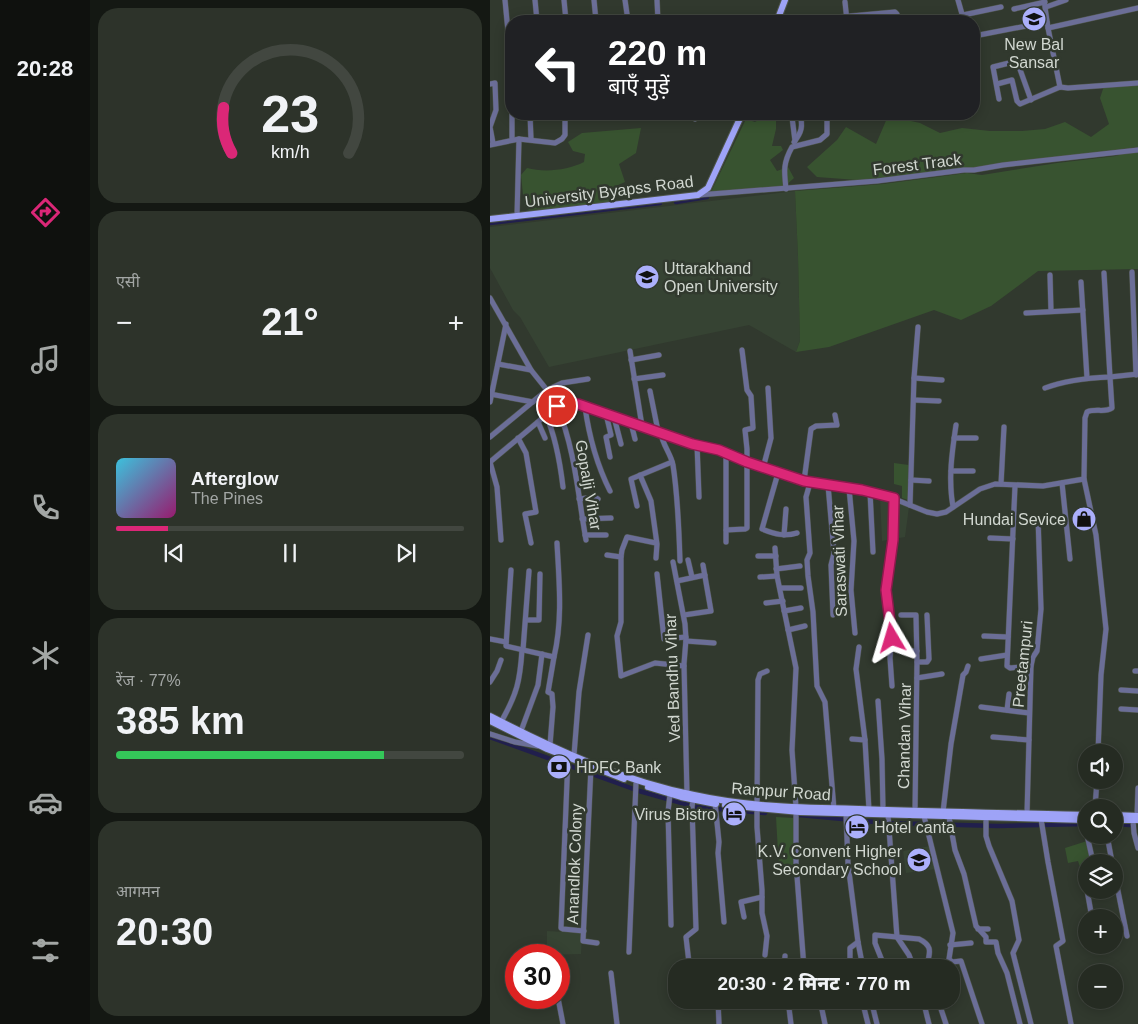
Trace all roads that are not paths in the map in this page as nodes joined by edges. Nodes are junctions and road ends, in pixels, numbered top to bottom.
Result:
1 (505, 0) edge
2 (536, 0) edge
3 (564, 0) edge
4 (594, 0) edge
5 (625, 0) edge
6 (657, 0) edge
7 (785, 0) edge
8 (958, 0) edge
9 (1066, 0) edge
10 (845, 2) dead end
11 (1045, 3) edge
12 (1001, 7) dead end
13 (1138, 8) edge
14 (1014, 9) dead end
15 (506, 15) edge
16 (537, 15) edge
17 (565, 15) edge
18 (595, 15) edge
19 (627, 15) edge
20 (658, 15) edge
21 (779, 15) edge
22 (847, 15) edge
23 (874, 15) edge
24 (898, 15) edge
25 (963, 15) joint
26 (1047, 25) junction
27 (980, 35) edge
28 (1138, 83) edge
29 (490, 84) edge
30 (997, 84) junction
31 (1060, 87) junction
32 (999, 99) dead end
33 (1031, 100) junction
34 (513, 120) edge
35 (530, 120) edge
36 (565, 120) edge
37 (739, 120) edge
38 (792, 120) edge
39 (801, 120) edge
40 (827, 120) edge
41 (515, 139) junction
42 (531, 139) junction
43 (795, 141) junction
44 (492, 144) edge
45 (792, 147) junction
46 (1138, 150) edge
47 (786, 189) junction
48 (698, 195) junction
49 (516, 216) junction
50 (490, 219) edge
51 (1132, 272) dead end
52 (1104, 274) dead end
53 (1050, 275) dead end
54 (1081, 282) dead end
55 (1135, 284) edge
56 (490, 298) edge
57 (1083, 310) junction
58 (1051, 312) junction
59 (1026, 313) dead end
60 (506, 324) junction
61 (918, 327) dead end
62 (742, 350) dead end
63 (630, 351) dead end
64 (659, 355) dead end
65 (631, 360) junction
66 (498, 364) junction
67 (531, 370) junction
68 (1137, 374) edge
69 (663, 375) dead end
70 (1110, 377) junction
71 (914, 378) junction
72 (1087, 378) junction
73 (588, 379) dead end
74 (634, 379) junction
75 (942, 380) dead end
76 (768, 388) dead end
77 (1045, 388) dead end
78 (547, 390) junction
79 (650, 391) dead end
80 (491, 394) edge
81 (914, 400) junction
82 (939, 401) dead end
83 (490, 402) edge
84 (533, 402) junction
85 (557, 406) junction
86 (585, 407) junction
87 (606, 414) junction
88 (546, 415) junction
89 (835, 415) dead end
90 (614, 417) junction
91 (538, 422) junction
92 (631, 422) junction
93 (956, 425) dead end
94 (642, 426) junction
95 (1004, 427) dead end
96 (660, 432) junction
97 (490, 438) edge
98 (518, 438) junction
99 (545, 438) dead end
100 (954, 438) junction
101 (976, 438) dead end
102 (635, 439) dead end
103 (621, 444) dead end
104 (696, 444) junction
105 (726, 452) junction
106 (610, 457) dead end
107 (490, 462) edge
108 (672, 462) junction
109 (747, 462) junction
110 (764, 468) junction
111 (951, 471) junction
112 (972, 471) dead end
113 (778, 473) junction
114 (640, 474) junction
115 (1084, 479) junction
116 (911, 480) junction
117 (804, 481) junction
118 (929, 482) dead end
119 (810, 483) junction
120 (1062, 483) junction
121 (1001, 484) junction
122 (828, 485) junction
123 (563, 486) dead end
124 (1015, 486) junction
125 (849, 488) junction
126 (610, 491) dead end
127 (870, 492) junction
128 (699, 497) dead end
129 (894, 498) junction
130 (579, 499) junction
131 (598, 499) dead end
132 (910, 504) junction
133 (637, 506) dead end
134 (953, 506) junction
135 (786, 509) dead end
136 (1038, 517) dead end
137 (611, 518) dead end
138 (582, 519) junction
139 (726, 530) junction
140 (797, 533) dead end
141 (606, 535) dead end
142 (784, 535) junction
143 (990, 538) dead end
144 (1013, 539) junction
145 (501, 540) dead end
146 (726, 542) dead end
147 (531, 543) dead end
148 (557, 543) dead end
149 (656, 543) junction
150 (775, 548) dead end
151 (873, 552) dead end
152 (607, 555) dead end
153 (758, 556) dead end
154 (776, 556) junction
155 (621, 557) junction
156 (656, 558) dead end
157 (1070, 559) dead end
158 (688, 560) dead end
159 (680, 561) dead end
160 (673, 562) dead end
161 (703, 565) dead end
162 (800, 566) dead end
163 (776, 568) junction
164 (511, 570) dead end
165 (529, 571) dead end
166 (540, 574) dead end
167 (658, 574) dead end
168 (705, 575) junction
169 (778, 576) junction
170 (760, 577) dead end
171 (692, 578) junction
172 (677, 581) junction
173 (780, 588) junction
174 (801, 588) dead end
175 (783, 602) junction
176 (766, 603) dead end
177 (801, 608) dead end
178 (784, 611) junction
179 (684, 614) junction
180 (927, 614) dead end
181 (833, 615) dead end
182 (901, 615) dead end
183 (526, 620) junction
184 (805, 626) dead end
185 (788, 630) junction
186 (855, 633) dead end
187 (588, 635) dead end
188 (984, 636) dead end
189 (1008, 637) junction
190 (490, 639) edge
191 (686, 639) junction
192 (506, 642) junction
193 (714, 644) dead end
194 (859, 647) dead end
195 (522, 650) junction
196 (903, 651) dead end
197 (917, 651) junction
198 (542, 654) junction
199 (1007, 655) junction
200 (554, 657) junction
201 (981, 658) dead end
202 (501, 660) dead end
203 (917, 662) junction
204 (684, 666) junction
205 (968, 666) dead end
206 (1031, 666) junction
207 (767, 671) dead end
208 (942, 674) dead end
209 (917, 678) junction
210 (490, 682) edge
211 (892, 686) dead end
212 (1122, 690) dead end
213 (1138, 691) edge
214 (1008, 694) dead end
215 (878, 701) dead end
216 (981, 707) dead end
217 (1121, 709) dead end
218 (1007, 710) junction
219 (1138, 710) edge
220 (1029, 713) junction
221 (490, 716) edge
222 (490, 721) edge
223 (501, 722) junction
224 (521, 731) junction
225 (490, 734) edge
226 (993, 737) dead end
227 (852, 739) dead end
228 (865, 740) junction
229 (1029, 740) junction
230 (1098, 744) edge
231 (550, 745) junction
232 (542, 746) junction
233 (569, 760) junction
234 (591, 771) junction
235 (636, 788) junction
236 (1138, 788) edge
237 (687, 794) junction
238 (669, 797) junction
239 (692, 804) junction
240 (715, 807) junction
241 (834, 808) junction
242 (796, 809) junction
243 (757, 810) junction
244 (869, 810) junction
245 (915, 811) junction
246 (942, 812) junction
247 (1027, 814) junction
248 (967, 815) junction
249 (1123, 816) edge
250 (845, 818) junction
251 (887, 818) junction
252 (1137, 818) edge
253 (1078, 819) edge
254 (1123, 819) edge
255 (924, 821) junction
256 (1078, 821) edge
257 (949, 822) junction
258 (986, 823) junction
259 (1042, 823) junction
260 (1138, 848) edge
261 (762, 896) junction
262 (1120, 899) edge
263 (744, 917) dead end
264 (724, 922) dead end
265 (671, 925) dead end
266 (978, 929) junction
267 (988, 929) dead end
268 (584, 931) junction
269 (897, 936) junction
270 (1127, 936) dead end
271 (858, 942) junction
272 (597, 943) dead end
273 (971, 943) dead end
274 (950, 945) junction
275 (629, 952) dead end
276 (766, 955) dead end
277 (688, 959) edge
278 (803, 959) edge
279 (850, 959) edge
280 (861, 959) edge
281 (881, 959) edge
282 (911, 959) edge
283 (929, 959) edge
284 (611, 973) dead end
285 (560, 1009) edge
286 (718, 1009) edge
287 (789, 1009) edge
288 (822, 1009) edge
289 (864, 1009) edge
290 (873, 1009) edge
291 (925, 1009) edge
292 (941, 1009) edge
293 (563, 1024) edge
294 (617, 1024) edge
295 (718, 1024) edge
296 (791, 1024) edge
297 (825, 1024) edge
298 (868, 1024) edge
299 (877, 1024) edge
300 (929, 1024) edge
301 (946, 1024) edge
302 (982, 1024) edge
303 (1020, 1024) edge
304 (1031, 1024) edge
305 (1071, 1024) edge

1 - 15 street
2 - 16 street
3 - 17 street
4 - 18 street
5 - 19 street
6 - 20 street
7 - 21 main road
8 - 25 street
9 - 11 street
10 - 22 street
11 - 14 street
11 - 26 street
12 - 25 street
13 - 26 street
23 - 24 street
26 - 27 street
26 - 31 street
28 - 31 street
29 - 44 street
30 - 32 street
30 - 33 street
30 - 33 street
31 - 33 street
34 - 41 street
35 - 42 street
36 - 42 street
37 - 48 main road, University Byapss Road
38 - 43 street
39 - 43 street
40 - 45 street
41 - 42 street
41 - 44 street
41 - 49 street
43 - 45 street
45 - 47 street
46 - 47 street, Forest Track
47 - 48 street, Forest Track
48 - 49 main road, University Byapss Road
49 - 50 main road, University Byapss Road
51 - 55 street
52 - 70 street
53 - 58 street
54 - 57 street
55 - 68 street
56 - 60 street
57 - 58 street
57 - 72 street
58 - 59 street
60 - 66 street
60 - 67 street
61 - 71 street
62 - 109 street
63 - 65 street
64 - 65 street
65 - 74 street
66 - 67 street
66 - 80 street
67 - 78 street
68 - 70 street
69 - 74 street
70 - 72 street
70 - 115 street
71 - 75 street
71 - 81 street
72 - 77 street
73 - 78 street
74 - 94 street
76 - 110 street
78 - 84 street
79 - 96 street
80 - 83 street
80 - 84 street
81 - 82 street
81 - 116 street
84 - 97 street
85 - 86 street
85 - 88 street
85 - 130 street, Gopalji Vihar
86 - 87 street
86 - 126 street
87 - 90 street
87 - 106 street
88 - 91 street
88 - 123 street
89 - 117 street
90 - 92 street
90 - 103 street
91 - 98 street
91 - 99 street
92 - 94 street
92 - 102 street
93 - 100 street
94 - 96 street
95 - 121 street
96 - 104 street
96 - 108 street
98 - 107 street
98 - 147 street
100 - 101 street
100 - 111 street
104 - 105 street
104 - 128 street
105 - 109 street
105 - 139 street
107 - 145 street
108 - 114 street
108 - 159 street
109 - 110 street
109 - 139 street
110 - 113 street
111 - 112 street
111 - 134 street
113 - 117 street
113 - 142 street
114 - 133 street
114 - 149 street
115 - 120 street
115 - 230 street
116 - 118 street
116 - 132 street
117 - 119 street
119 - 122 street
119 - 241 street
120 - 124 street
120 - 157 street
121 - 124 street
121 - 134 street
122 - 125 street
122 - 181 street
124 - 144 street
125 - 127 street
125 - 186 street, Saraswati Vihar
127 - 129 street
127 - 151 street
129 - 132 street
129 - 211 street
130 - 131 street
130 - 138 street, Gopalji Vihar
132 - 134 street
135 - 142 street
136 - 206 street, Preetampuri
137 - 138 street
138 - 141 street, Gopalji Vihar
139 - 146 street
140 - 142 street
143 - 144 street
144 - 189 street
148 - 200 street
149 - 155 street
149 - 156 street
150 - 154 street
152 - 155 street
153 - 154 street
154 - 163 street
155 - 204 street
158 - 171 street
160 - 172 street, Ved Bandhu Vihar
161 - 168 street
162 - 163 street
163 - 169 street
164 - 192 street
165 - 183 street
166 - 183 street
167 - 191 street
168 - 171 street
168 - 179 street
169 - 170 street
169 - 173 street
171 - 172 street
172 - 179 street, Ved Bandhu Vihar
173 - 174 street
173 - 175 street
175 - 176 street
175 - 178 street
177 - 178 street
178 - 185 street
179 - 191 street, Ved Bandhu Vihar
180 - 203 street
182 - 197 street, Chandan Vihar
183 - 195 street
184 - 185 street
185 - 242 street
187 - 233 street
188 - 189 street
189 - 199 street
190 - 192 street
191 - 193 street
191 - 204 street, Ved Bandhu Vihar
192 - 195 street
194 - 228 street
195 - 198 street
195 - 223 street
196 - 197 street
197 - 203 street, Chandan Vihar
198 - 200 street
198 - 224 street
199 - 201 street
199 - 206 street
200 - 231 street
202 - 210 street
203 - 209 street, Chandan Vihar
204 - 237 street, Ved Bandhu Vihar
205 - 246 street
206 - 220 street, Preetampuri
207 - 243 street
208 - 209 street
209 - 245 street, Chandan Vihar
212 - 213 street
214 - 218 street
215 - 251 street
216 - 218 street
217 - 219 street
218 - 220 street
220 - 229 street, Preetampuri
221 - 223 main road, Rampur Road
222 - 232 main road
223 - 224 main road, Rampur Road
224 - 231 main road, Rampur Road
225 - 232 street
226 - 229 street
227 - 228 street
228 - 244 street
229 - 247 street, Preetampuri
231 - 233 main road, Rampur Road
232 - 233 main road
233 - 234 main road
233 - 237 main road, Rampur Road
233 - 268 street
234 - 235 main road
234 - 268 street, Anandlok Colony
235 - 238 main road
235 - 275 street
236 - 252 street
237 - 243 main road, Rampur Road
238 - 239 main road
238 - 265 street
239 - 240 main road
239 - 277 street
240 - 243 main road
240 - 264 street
241 - 242 main road, Rampur Road
241 - 244 main road, Rampur Road
242 - 243 main road, Rampur Road
242 - 250 main road
242 - 278 street
243 - 261 street
244 - 251 main road, Rampur Road
245 - 246 main road, Rampur Road
245 - 251 main road, Rampur Road
246 - 248 main road, Rampur Road
247 - 248 main road, Rampur Road
247 - 253 main road, Rampur Road
248 - 257 main road
248 - 258 main road
249 - 252 main road
250 - 251 main road
250 - 271 street
251 - 255 main road
251 - 269 street
252 - 254 main road
252 - 260 street
255 - 257 main road
255 - 274 street
256 - 259 main road
257 - 266 street
258 - 259 main road
258 - 304 street
259 - 305 street
261 - 263 street
261 - 276 street
262 - 270 street
266 - 267 street
266 - 303 street
268 - 272 street, Anandlok Colony
269 - 281 street
269 - 282 street
269 - 283 street
271 - 279 street
271 - 280 street
273 - 274 street
274 - 302 street
284 - 294 street
285 - 293 street
286 - 295 street
287 - 296 street
288 - 297 street
289 - 298 street
290 - 299 street
291 - 300 street
292 - 301 street

